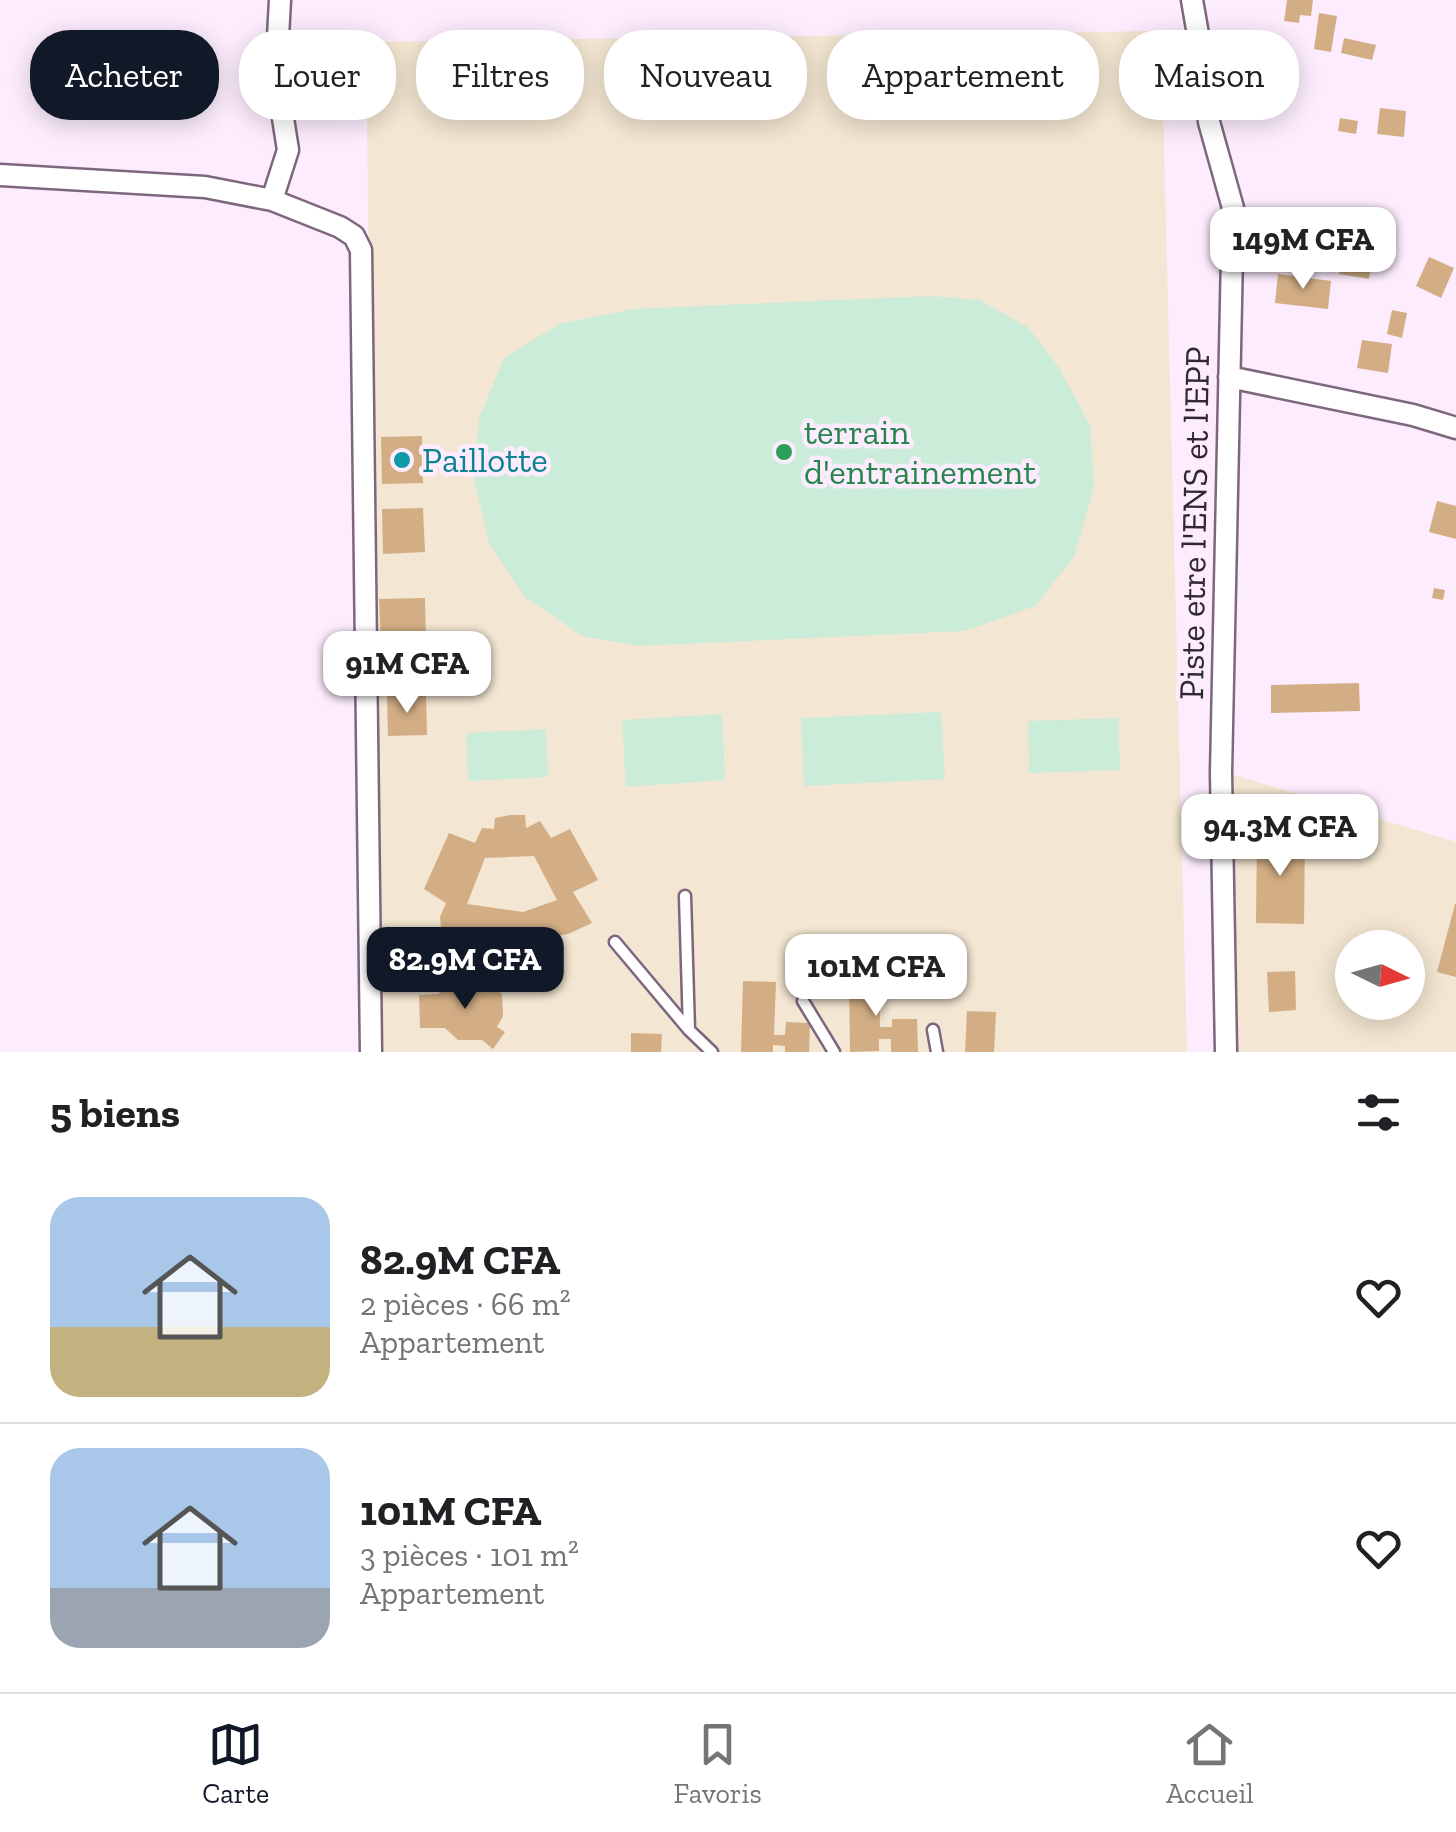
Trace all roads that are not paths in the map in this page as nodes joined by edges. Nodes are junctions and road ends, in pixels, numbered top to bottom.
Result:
1 (280, 0) edge
2 (1192, 0) edge
3 (0, 175) edge
4 (272, 200) junction
5 (1229, 377) junction
6 (1456, 428) edge
7 (685, 896) dead end
8 (615, 942) dead end
9 (804, 1001) dead end
10 (689, 1030) junction
11 (933, 1030) dead end
12 (370, 1052) edge
13 (712, 1052) edge
14 (834, 1052) edge
15 (937, 1052) edge
16 (1226, 1052) edge

1 - 4 street
2 - 5 street, Piste etre l'ENS et l'EPP
3 - 4 street
4 - 12 street
5 - 6 street
5 - 16 street, Piste etre l'ENS et l'EPP
7 - 10 lane
8 - 10 lane
9 - 14 lane
10 - 13 lane
11 - 15 lane

